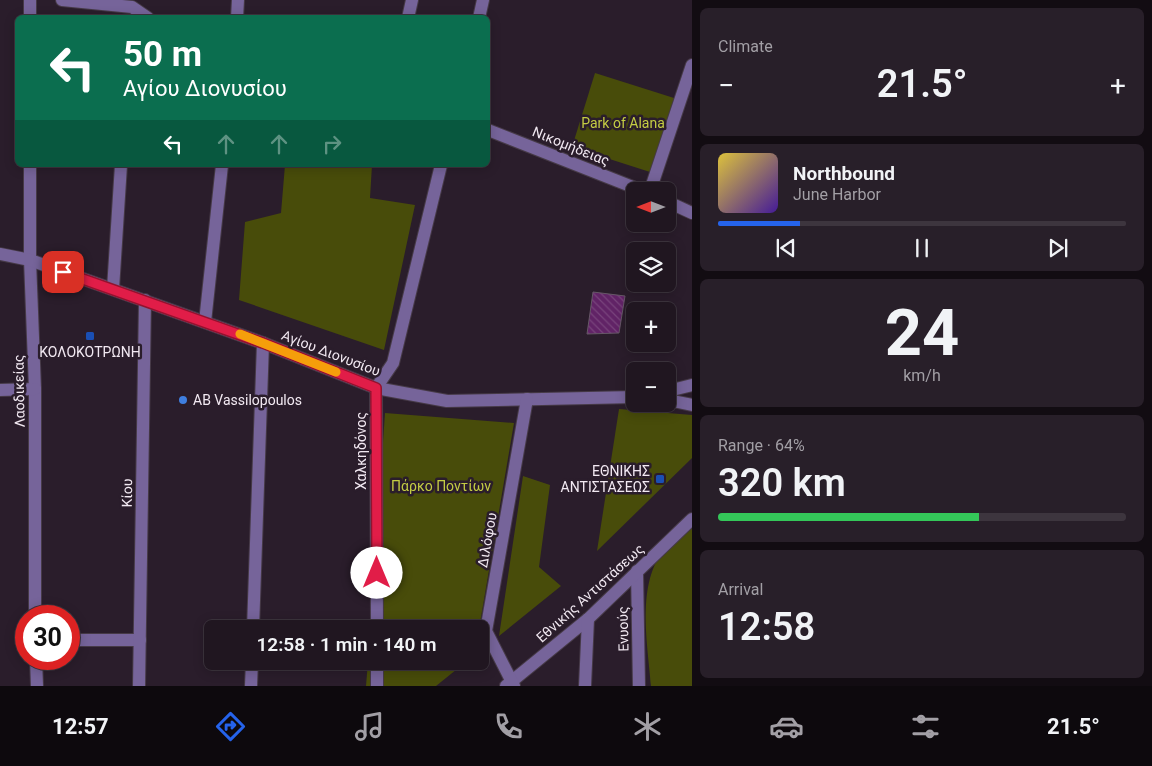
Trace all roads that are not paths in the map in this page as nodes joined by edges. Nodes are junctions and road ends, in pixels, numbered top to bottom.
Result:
1 (30, 0) edge
2 (62, 0) edge
3 (238, 0) edge
4 (412, 0) edge
5 (483, 0) edge
6 (132, 8) edge
7 (30, 15) edge
8 (143, 15) edge
9 (237, 15) edge
10 (409, 15) edge
11 (480, 15) edge
12 (692, 65) edge
13 (490, 131) edge
14 (30, 167) edge
15 (121, 167) edge
16 (222, 167) edge
17 (441, 167) edge
18 (653, 182) edge
19 (626, 184) edge
20 (676, 206) edge
21 (692, 213) edge
22 (0, 254) edge
23 (30, 260) junction
24 (113, 289) junction
25 (145, 300) junction
26 (205, 322) junction
27 (263, 343) junction
28 (692, 385) edge
29 (376, 388) junction
30 (35, 389) junction
31 (676, 389) edge
32 (0, 390) edge
33 (626, 397) edge
34 (527, 399) junction
35 (676, 402) edge
36 (692, 405) edge
37 (692, 519) edge
38 (637, 571) junction
39 (35, 605) edge
40 (588, 619) junction
41 (253, 620) edge
42 (377, 620) edge
43 (80, 640) edge
44 (140, 640) junction
45 (36, 670) edge
46 (252, 670) edge
47 (377, 670) edge
48 (510, 685) edge
49 (37, 686) edge
50 (139, 686) edge
51 (251, 686) edge
52 (377, 686) edge
53 (585, 686) edge
54 (639, 686) edge

1 - 7 street
2 - 6 street
3 - 9 street
4 - 10 street
5 - 11 street
6 - 8 street
12 - 18 street
13 - 19 street, Νικομήδειας
14 - 23 street, Λαοδικείας
15 - 24 street
16 - 26 street
17 - 29 street
20 - 21 street
22 - 23 street, Αγίου Διονυσίου
23 - 24 street, Αγίου Διονυσίου
23 - 30 street, Λαοδικείας
24 - 25 street, Αγίου Διονυσίου
25 - 26 street, Αγίου Διονυσίου
25 - 44 street, Κίου
26 - 27 street, Αγίου Διονυσίου
27 - 29 street, Αγίου Διονυσίου
27 - 41 street
28 - 31 street
29 - 34 street, Αγίου Διονυσίου
29 - 42 street, Χαλκηδόνος
30 - 32 street
30 - 39 street, Λαοδικείας
33 - 34 street, Αγίου Διονυσίου
34 - 48 street, Διλόφου
35 - 36 street
37 - 38 street, Εθνικής Αντιστάσεως
38 - 40 street, Εθνικής Αντιστάσεως
38 - 54 street, Ενυούς
40 - 48 street, Εθνικής Αντιστάσεως
40 - 53 street
43 - 44 street
44 - 50 street, Κίου
45 - 49 street
46 - 51 street
47 - 52 street

